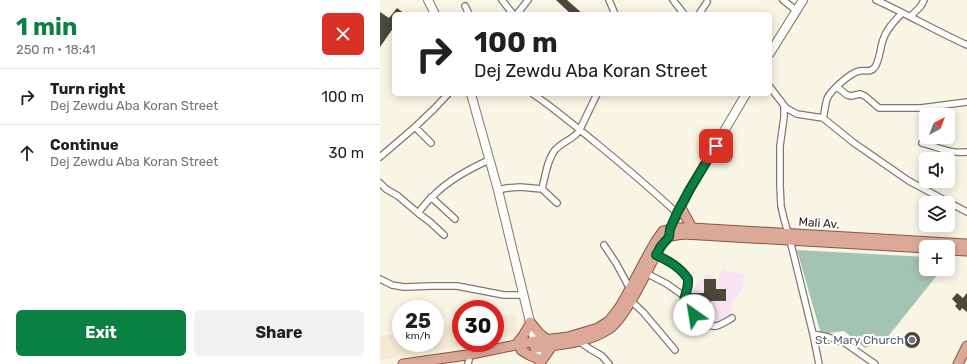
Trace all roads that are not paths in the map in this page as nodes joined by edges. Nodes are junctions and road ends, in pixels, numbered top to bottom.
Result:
1 (428, 0) edge
2 (502, 0) edge
3 (528, 0) edge
4 (610, 0) edge
5 (673, 0) edge
6 (784, 0) edge
7 (803, 0) edge
8 (876, 0) edge
9 (924, 0) edge
10 (707, 2) dead end
11 (465, 6) dead end
12 (797, 11) junction
13 (433, 12) edge
14 (468, 12) edge
15 (511, 12) edge
16 (519, 12) edge
17 (614, 12) edge
18 (682, 12) edge
19 (700, 12) edge
20 (902, 13) junction
21 (912, 16) junction
22 (967, 45) edge
23 (772, 50) edge
24 (837, 87) junction
25 (772, 90) edge
26 (446, 96) edge
27 (472, 96) edge
28 (536, 96) edge
29 (596, 96) edge
30 (745, 96) edge
31 (967, 102) edge
32 (785, 107) junction
33 (823, 118) junction
34 (415, 127) junction
35 (580, 130) junction
36 (431, 143) dead end
37 (926, 144) edge
38 (967, 152) edge
39 (380, 157) edge
40 (489, 160) junction
41 (380, 183) edge
42 (542, 189) junction
43 (498, 190) junction
44 (432, 197) junction
45 (557, 203) dead end
46 (679, 211) junction
47 (967, 212) edge
48 (418, 214) junction
49 (455, 219) dead end
50 (692, 228) junction
51 (670, 233) junction
52 (444, 235) dead end
53 (789, 236) junction
54 (604, 246) dead end
55 (919, 247) edge
56 (963, 247) edge
57 (656, 255) junction
58 (646, 273) junction
59 (380, 279) edge
60 (630, 289) junction
61 (523, 295) junction
62 (684, 296) junction
63 (628, 299) junction
64 (732, 318) dead end
65 (530, 323) junction
66 (813, 334) junction
67 (580, 342) junction
68 (550, 343) junction
69 (536, 344) junction
70 (967, 346) edge
71 (519, 347) junction
72 (675, 350) dead end
73 (468, 362) edge
74 (540, 362) edge
75 (404, 364) edge
76 (434, 364) edge
77 (609, 364) edge
78 (819, 364) edge
79 (875, 364) edge
80 (958, 364) edge

1 - 13 main road
2 - 15 street
3 - 16 street
4 - 17 street
5 - 18 street
6 - 12 street
7 - 12 main road
8 - 20 street
9 - 21 street
10 - 19 street
11 - 14 street
12 - 23 main road
20 - 21 street
20 - 24 street
21 - 22 street
24 - 31 street
24 - 33 street
25 - 32 street
26 - 34 street
27 - 40 main road
28 - 35 street
29 - 35 street
30 - 46 main road
32 - 33 street
32 - 53 street
33 - 47 street
34 - 36 street
34 - 39 street
35 - 42 street
35 - 46 street
37 - 38 street
40 - 43 main road
40 - 44 street
41 - 48 street
42 - 43 street
42 - 45 street
43 - 61 main road
44 - 48 street
44 - 49 street
46 - 50 main road
46 - 51 main road
48 - 52 street
50 - 51 main road, Mali Av.
50 - 53 main road, Mali Av.
51 - 53 main road, Mali Av.
51 - 57 main road
51 - 60 main road
53 - 55 main road, Mali Av.
53 - 56 main road, Mali Av.
53 - 66 street
54 - 60 street
57 - 58 main road
57 - 62 street
58 - 62 street
58 - 63 main road
59 - 61 street
60 - 63 main road
61 - 65 main road
62 - 64 street
63 - 67 main road
63 - 68 main road
63 - 72 street
65 - 68 main road
65 - 69 main road
65 - 71 main road
66 - 78 street
66 - 79 street
67 - 68 main road
67 - 77 street
68 - 69 main road
68 - 74 main road
69 - 71 main road
69 - 74 main road
70 - 80 main road
71 - 73 main road
71 - 74 main road
71 - 75 main road
73 - 76 main road

